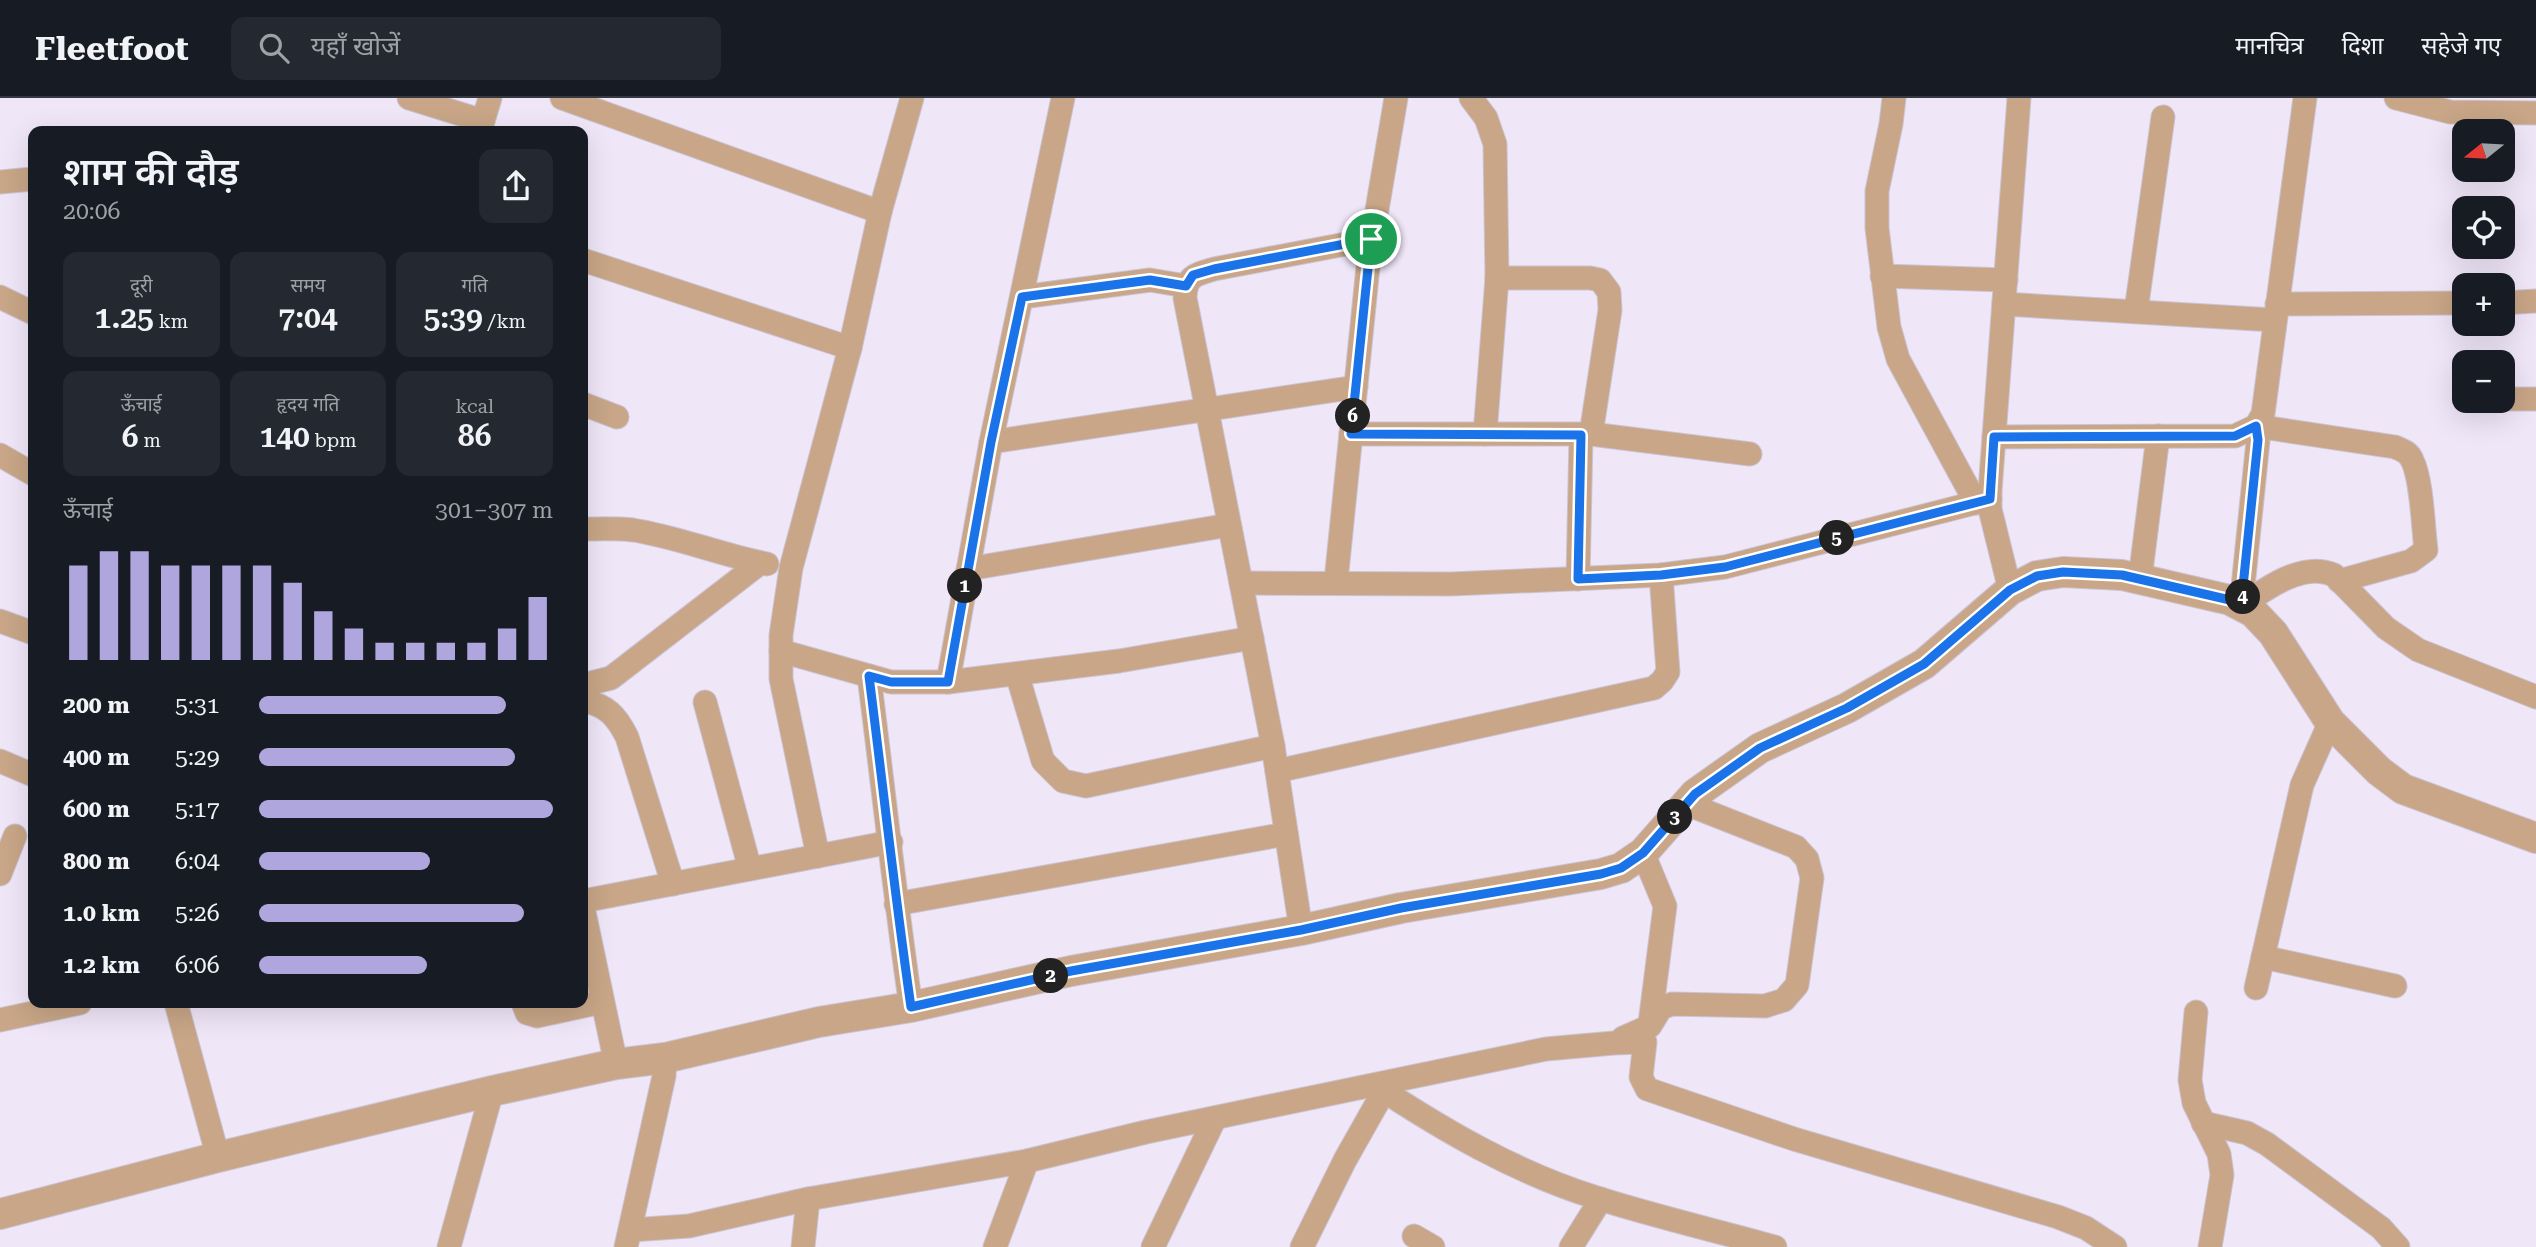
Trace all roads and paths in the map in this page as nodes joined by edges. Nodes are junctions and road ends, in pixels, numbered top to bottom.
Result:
1 (409, 98) edge
2 (490, 98) edge
3 (562, 98) edge
4 (912, 98) edge
5 (1063, 98) edge
6 (1396, 98) edge
7 (1471, 98) edge
8 (1894, 98) edge
9 (2020, 98) edge
10 (2306, 98) edge
11 (2396, 98) edge
12 (2536, 113) edge
13 (2163, 117) dead end
14 (481, 126) edge
15 (28, 179) edge
16 (0, 182) edge
17 (880, 212) junction
18 (1371, 239) junction
19 (588, 262) edge
20 (1882, 276) junction
21 (1497, 278) junction
22 (2006, 280) junction
23 (1186, 286) junction
24 (0, 297) edge
25 (1022, 297) junction
26 (2536, 300) edge
27 (2515, 302) edge
28 (2004, 304) junction
29 (2452, 304) edge
30 (28, 311) edge
31 (2136, 311) junction
32 (2276, 312) junction
33 (850, 348) junction
34 (1356, 387) junction
35 (2515, 399) edge
36 (2536, 399) edge
37 (588, 406) edge
38 (1207, 410) junction
39 (617, 417) dead end
40 (2256, 426) junction
41 (1351, 434) junction
42 (1485, 434) junction
43 (1586, 434) junction
44 (2158, 436) junction
45 (1994, 437) junction
46 (991, 442) junction
47 (1750, 454) dead end
48 (0, 455) edge
49 (28, 471) edge
50 (1983, 501) junction
51 (1229, 525) junction
52 (588, 529) edge
53 (760, 563) junction
54 (790, 568) junction
55 (968, 569) junction
56 (1661, 575) junction
57 (1578, 579) junction
58 (2140, 579) junction
59 (2339, 581) junction
60 (1336, 582) junction
61 (1241, 583) junction
62 (2010, 590) junction
63 (2241, 606) junction
64 (0, 621) edge
65 (28, 631) edge
66 (1252, 638) junction
67 (781, 651) junction
68 (1017, 674) junction
69 (869, 676) junction
70 (948, 682) junction
71 (588, 684) edge
72 (2536, 697) edge
73 (705, 702) dead end
74 (588, 703) edge
75 (2330, 722) junction
76 (1273, 746) junction
77 (0, 761) edge
78 (1277, 771) junction
79 (28, 773) edge
80 (1687, 804) junction
81 (1286, 834) junction
82 (15, 835) dead end
83 (2536, 838) edge
84 (891, 842) junction
85 (1643, 853) junction
86 (818, 856) junction
87 (750, 869) junction
88 (0, 874) edge
89 (673, 884) junction
90 (588, 900) edge
91 (896, 904) junction
92 (1301, 930) junction
93 (588, 932) edge
94 (2263, 957) junction
95 (2395, 986) dead end
96 (2256, 988) dead end
97 (602, 1002) junction
98 (588, 1005) edge
99 (911, 1007) junction
100 (56, 1008) edge
101 (177, 1008) edge
102 (525, 1008) edge
103 (574, 1008) edge
104 (2196, 1012) dead end
105 (0, 1020) edge
106 (1650, 1026) junction
107 (1614, 1043) junction
108 (665, 1058) junction
109 (616, 1064) junction
110 (1380, 1088) junction
111 (492, 1091) junction
112 (1215, 1118) junction
113 (2203, 1123) junction
114 (218, 1157) junction
115 (1027, 1161) junction
116 (808, 1199) junction
117 (1601, 1199) junction
118 (0, 1214) edge
119 (629, 1239) edge
120 (449, 1247) edge
121 (803, 1247) edge
122 (995, 1247) edge
123 (1153, 1247) edge
124 (1303, 1247) edge
125 (1571, 1247) edge
126 (1774, 1247) edge
127 (2115, 1247) edge
128 (2210, 1247) edge
129 (2398, 1247) edge

1 - 14 street
2 - 14 street
3 - 17 street
4 - 17 street
5 - 25 street
6 - 18 street
7 - 21 street
8 - 20 street
9 - 22 street
10 - 32 street
11 - 12 street
13 - 31 street
15 - 16 street
17 - 33 street
18 - 23 street
18 - 34 street
19 - 33 street
20 - 22 street
20 - 50 street
21 - 42 street
21 - 43 street
22 - 28 street
23 - 25 street
23 - 38 street
24 - 30 street
25 - 46 street
26 - 27 street
28 - 31 street
28 - 45 street
29 - 32 street
31 - 32 street
32 - 40 street
33 - 54 street
34 - 38 street
34 - 41 street
35 - 36 street
37 - 39 street
38 - 46 street
38 - 51 street
40 - 44 street
40 - 59 street
40 - 63 street
41 - 42 street
41 - 60 street
42 - 43 street
43 - 47 street
43 - 57 street
44 - 45 street
44 - 58 street
45 - 50 street
46 - 55 street
48 - 49 street
50 - 56 street
50 - 62 street
51 - 55 street
51 - 61 street
52 - 53 street
53 - 54 street
53 - 71 street
54 - 67 street
55 - 70 street
56 - 57 street
56 - 78 street
57 - 60 street
58 - 62 street
58 - 63 street
59 - 63 street
59 - 72 street
60 - 61 street
61 - 66 street
62 - 80 street
63 - 75 street
64 - 65 street
66 - 68 street
66 - 76 street
67 - 69 street
67 - 86 street
68 - 70 street
68 - 76 street
69 - 70 street
69 - 84 street
73 - 87 street
74 - 89 street
75 - 83 street
75 - 94 street
76 - 78 street
77 - 79 street
78 - 81 street
80 - 85 street
80 - 106 street
81 - 91 street
81 - 92 street
82 - 88 street
84 - 86 street
84 - 91 street
85 - 92 street
85 - 106 street
86 - 87 street
87 - 89 street
89 - 90 street
91 - 99 street
92 - 99 street
93 - 97 street
94 - 95 street
94 - 96 street
97 - 98 street
97 - 109 street
99 - 108 street
100 - 105 street
101 - 114 street
102 - 103 street
104 - 113 street
106 - 107 street
107 - 110 street
107 - 127 street
108 - 109 street
108 - 119 street
109 - 111 street
110 - 112 street
110 - 117 street
110 - 124 street
111 - 114 street
111 - 120 street
112 - 115 street
112 - 123 street
113 - 128 street
113 - 129 street
114 - 118 street
115 - 116 street
115 - 122 street
116 - 119 street
116 - 121 street
117 - 125 street
117 - 126 street

